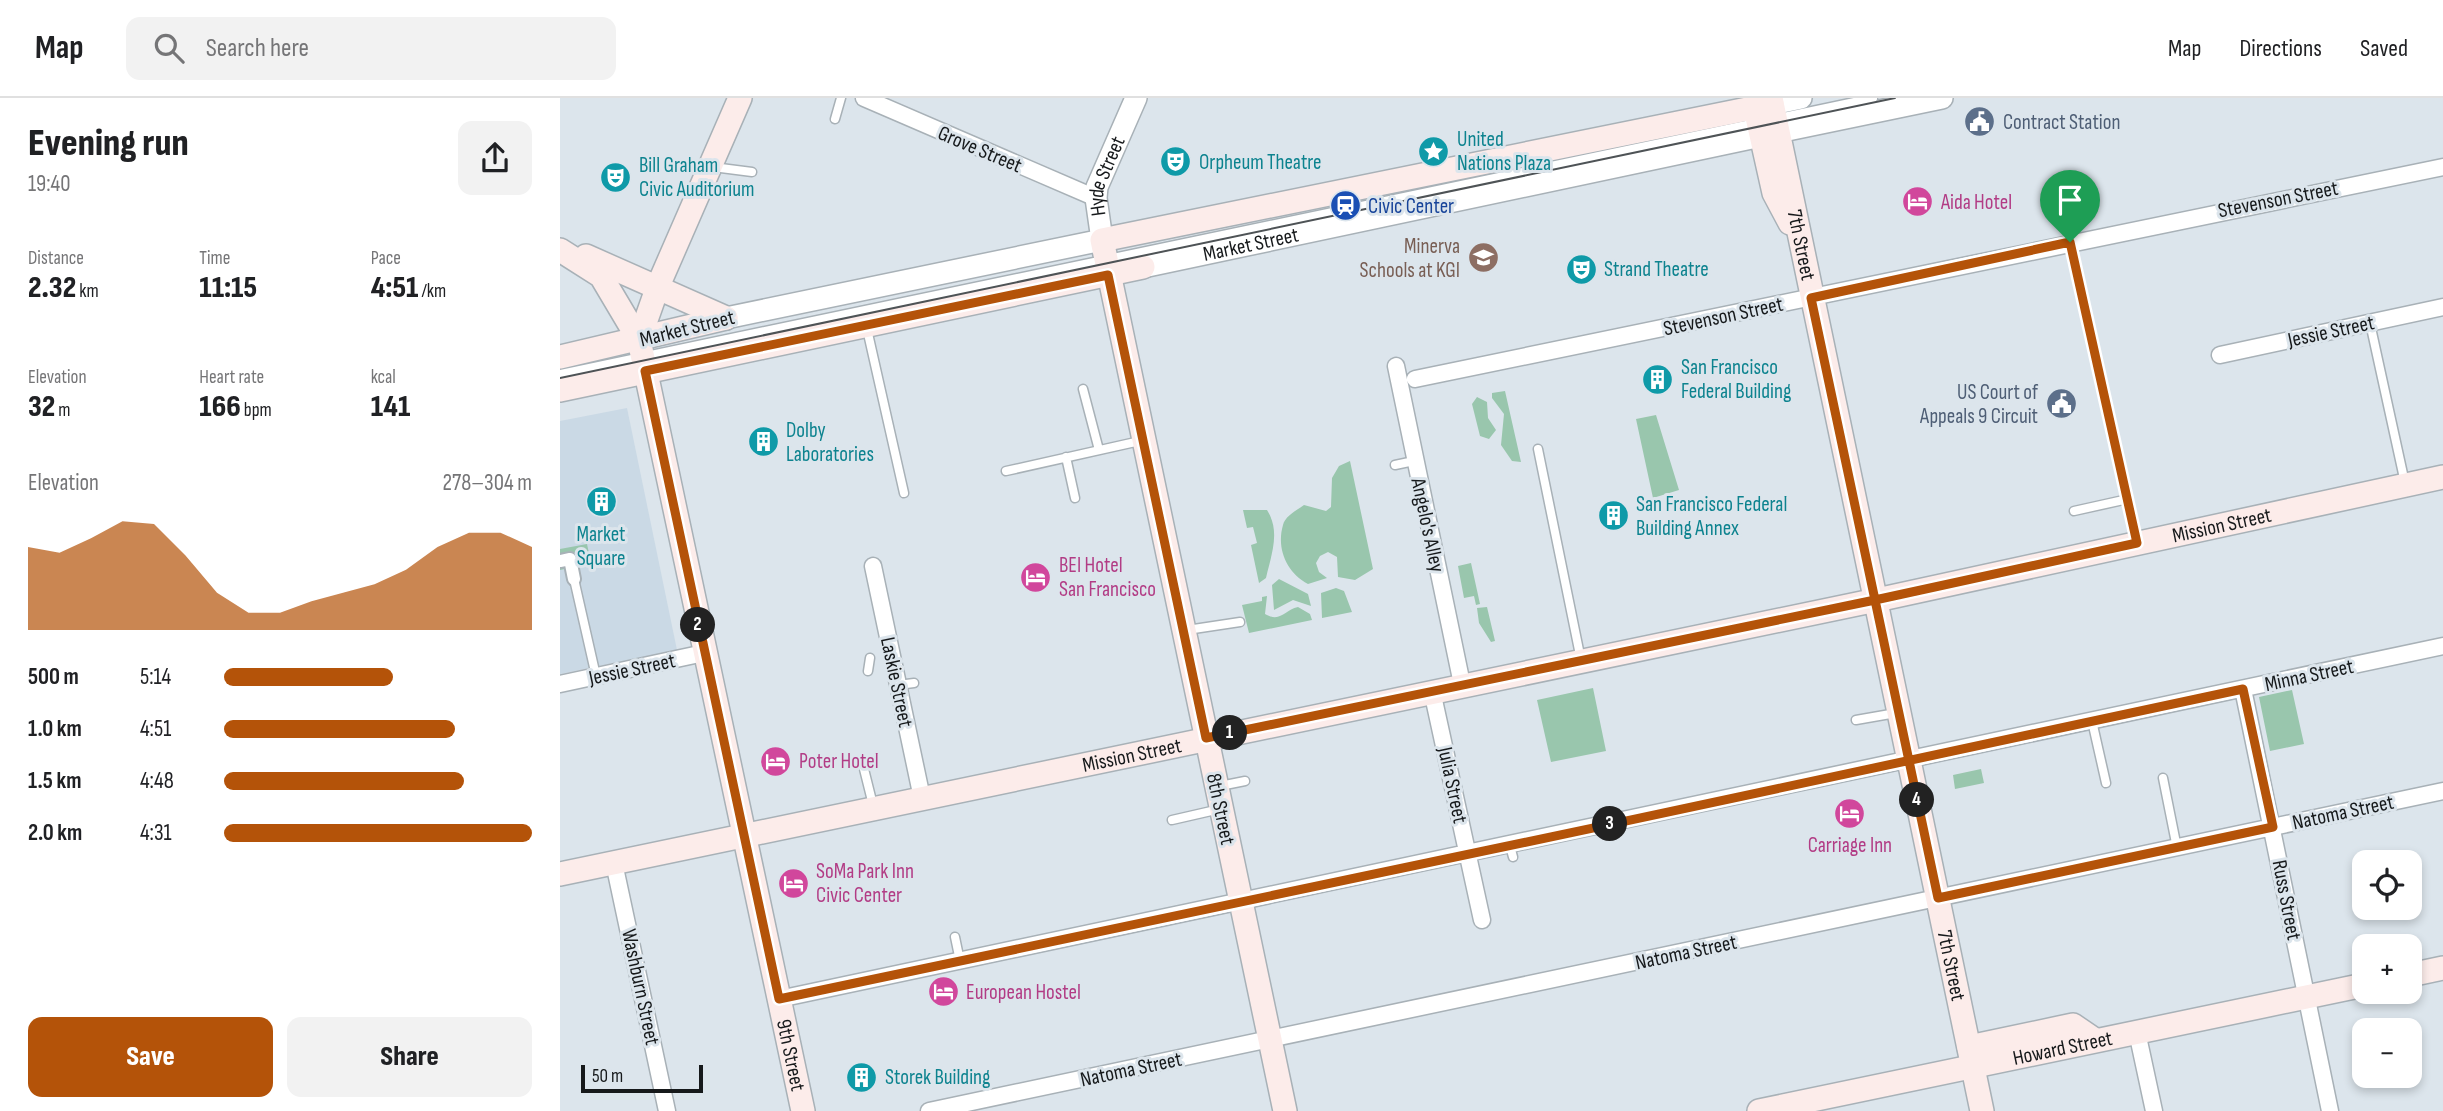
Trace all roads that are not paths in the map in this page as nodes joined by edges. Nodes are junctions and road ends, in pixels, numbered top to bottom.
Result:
1 (740, 98) edge
2 (841, 98) edge
3 (864, 98) edge
4 (1136, 98) edge
5 (1801, 98) edge
6 (1873, 98) edge
7 (1942, 98) edge
8 (1767, 117) edge
9 (835, 119) dead end
10 (710, 167) junction
11 (2443, 167) edge
12 (752, 172) dead end
13 (1096, 198) junction
14 (2070, 242) junction
15 (560, 249) edge
16 (1105, 258) junction
17 (1143, 267) joint
18 (659, 286) junction
19 (1811, 298) junction
20 (2443, 307) edge
21 (726, 318) junction
22 (2370, 323) junction
23 (866, 324) junction
24 (2220, 355) dead end
25 (642, 356) junction
26 (560, 357) edge
27 (1396, 366) dead end
28 (560, 374) edge
29 (1415, 379) dead end
30 (1083, 389) dead end
31 (560, 390) edge
32 (1143, 441) junction
33 (1538, 449) dead end
34 (1099, 450) junction
35 (1066, 457) junction
36 (1414, 461) junction
37 (1395, 465) dead end
38 (1006, 471) dead end
39 (2443, 477) edge
40 (2406, 485) junction
41 (904, 493) dead end
42 (1075, 498) dead end
43 (2128, 499) junction
44 (2074, 511) dead end
45 (2137, 543) junction
46 (560, 561) edge
47 (873, 566) dead end
48 (574, 579) joint
49 (1875, 600) junction
50 (1240, 622) dead end
51 (1184, 631) junction
52 (2443, 646) edge
53 (704, 653) junction
54 (870, 658) dead end
55 (1581, 660) junction
56 (868, 671) dead end
57 (596, 676) junction
58 (560, 684) edge
59 (1462, 684) junction
60 (2243, 689) junction
61 (1432, 691) junction
62 (1899, 712) junction
63 (1856, 720) dead end
64 (2092, 721) junction
65 (1206, 738) junction
66 (1909, 761) junction
67 (864, 769) dead end
68 (2163, 778) dead end
69 (1245, 781) dead end
70 (2106, 783) dead end
71 (2443, 792) edge
72 (922, 798) junction
73 (1219, 798) junction
74 (874, 808) junction
75 (1172, 820) dead end
76 (2273, 827) junction
77 (743, 836) junction
78 (2177, 848) junction
79 (1468, 854) junction
80 (614, 863) junction
81 (560, 874) edge
82 (1938, 898) junction
83 (1241, 903) junction
84 (1482, 920) dead end
85 (955, 937) dead end
86 (960, 961) junction
87 (2443, 968) edge
88 (2422, 972) edge
89 (2352, 987) edge
90 (2306, 997) junction
91 (779, 999) junction
92 (2137, 1031) junction
93 (1270, 1041) junction
94 (1971, 1057) junction
95 (1814, 1105) edge
96 (667, 1111) edge
97 (803, 1111) edge
98 (929, 1111) edge
99 (1285, 1111) edge
100 (1759, 1111) edge
101 (1982, 1111) edge
102 (2154, 1111) edge
103 (2330, 1111) edge

1 - 10 main road
2 - 9 lane
3 - 13 street, Grove Street
4 - 13 street, Hyde Street
5 - 8 street, Market Street
6 - 8 lane, Market Street
7 - 8 street, Market Street
8 - 16 main road, Market Street
8 - 17 street, Market Street
8 - 19 main road, 7th Street
10 - 12 lane
10 - 18 main road
11 - 14 street, Stevenson Street
13 - 16 street, Hyde Street
14 - 19 street, Stevenson Street
14 - 43 lane
15 - 18 main road
15 - 25 main road
16 - 17 main road, Market Street
16 - 21 street, Market Street
16 - 23 main road, Market Street
16 - 25 lane, Market Street
16 - 32 main road, 8th Street
18 - 21 main road
18 - 25 main road
19 - 29 street, Stevenson Street
19 - 49 main road, 7th Street
20 - 22 street, Jessie Street
21 - 25 main road, Market Street
22 - 24 street, Jessie Street
22 - 40 lane
23 - 25 main road, Market Street
23 - 41 lane
25 - 26 main road, Market Street
25 - 28 lane, Market Street
25 - 31 main road, Market Street
25 - 53 main road, 9th Street
27 - 36 street, Angelo's Alley
30 - 34 lane
32 - 34 lane
32 - 51 main road, 8th Street
33 - 55 lane
34 - 35 lane
35 - 38 lane
35 - 42 lane
36 - 37 lane
36 - 59 street, Angelo's Alley
39 - 40 main road, Mission Street
40 - 45 main road, Mission Street
43 - 44 lane
43 - 45 lane
45 - 49 main road, Mission Street
46 - 48 street
47 - 72 street, Laskie Street
48 - 57 lane
49 - 55 main road, Mission Street
49 - 62 main road, 7th Street
50 - 51 lane
51 - 65 main road, 8th Street
52 - 60 street, Minna Street
53 - 57 street, Jessie Street
53 - 77 main road, 9th Street
54 - 56 lane
55 - 59 main road, Mission Street
57 - 58 street, Jessie Street
59 - 61 main road, Mission Street
60 - 64 street, Minna Street
60 - 76 street, Russ Street
61 - 65 main road, Mission Street
61 - 79 street, Julia Street
62 - 63 lane
62 - 66 main road, 7th Street
64 - 66 street, Minna Street
64 - 70 lane
65 - 72 main road, Mission Street
65 - 73 main road, 8th Street
66 - 79 street, Minna Street
66 - 82 main road, 7th Street
67 - 74 lane
68 - 78 lane
69 - 73 lane
71 - 76 street, Natoma Street
72 - 74 main road, Mission Street
73 - 75 lane
73 - 83 main road, 8th Street
74 - 77 main road, Mission Street
76 - 78 street, Natoma Street
76 - 90 street, Russ Street
77 - 80 main road, Mission Street
77 - 91 main road, 9th Street
78 - 82 street, Natoma Street
79 - 83 street, Minna Street
79 - 84 street, Julia Street
80 - 81 main road, Mission Street
80 - 96 street, Washburn Street
82 - 93 street, Natoma Street
82 - 94 main road, 7th Street
83 - 86 street, Minna Street
83 - 93 main road, 8th Street
85 - 86 lane
86 - 91 street, Minna Street
87 - 88 main road
89 - 90 main road, Howard Street
90 - 92 main road, Howard Street
90 - 103 street, Russ Street
91 - 97 main road, 9th Street
92 - 94 main road, Howard Street
92 - 102 street
93 - 98 street, Natoma Street
93 - 99 main road, 8th Street
94 - 95 main road, Howard Street
94 - 101 main road, 7th Street
95 - 100 main road, Howard Street

